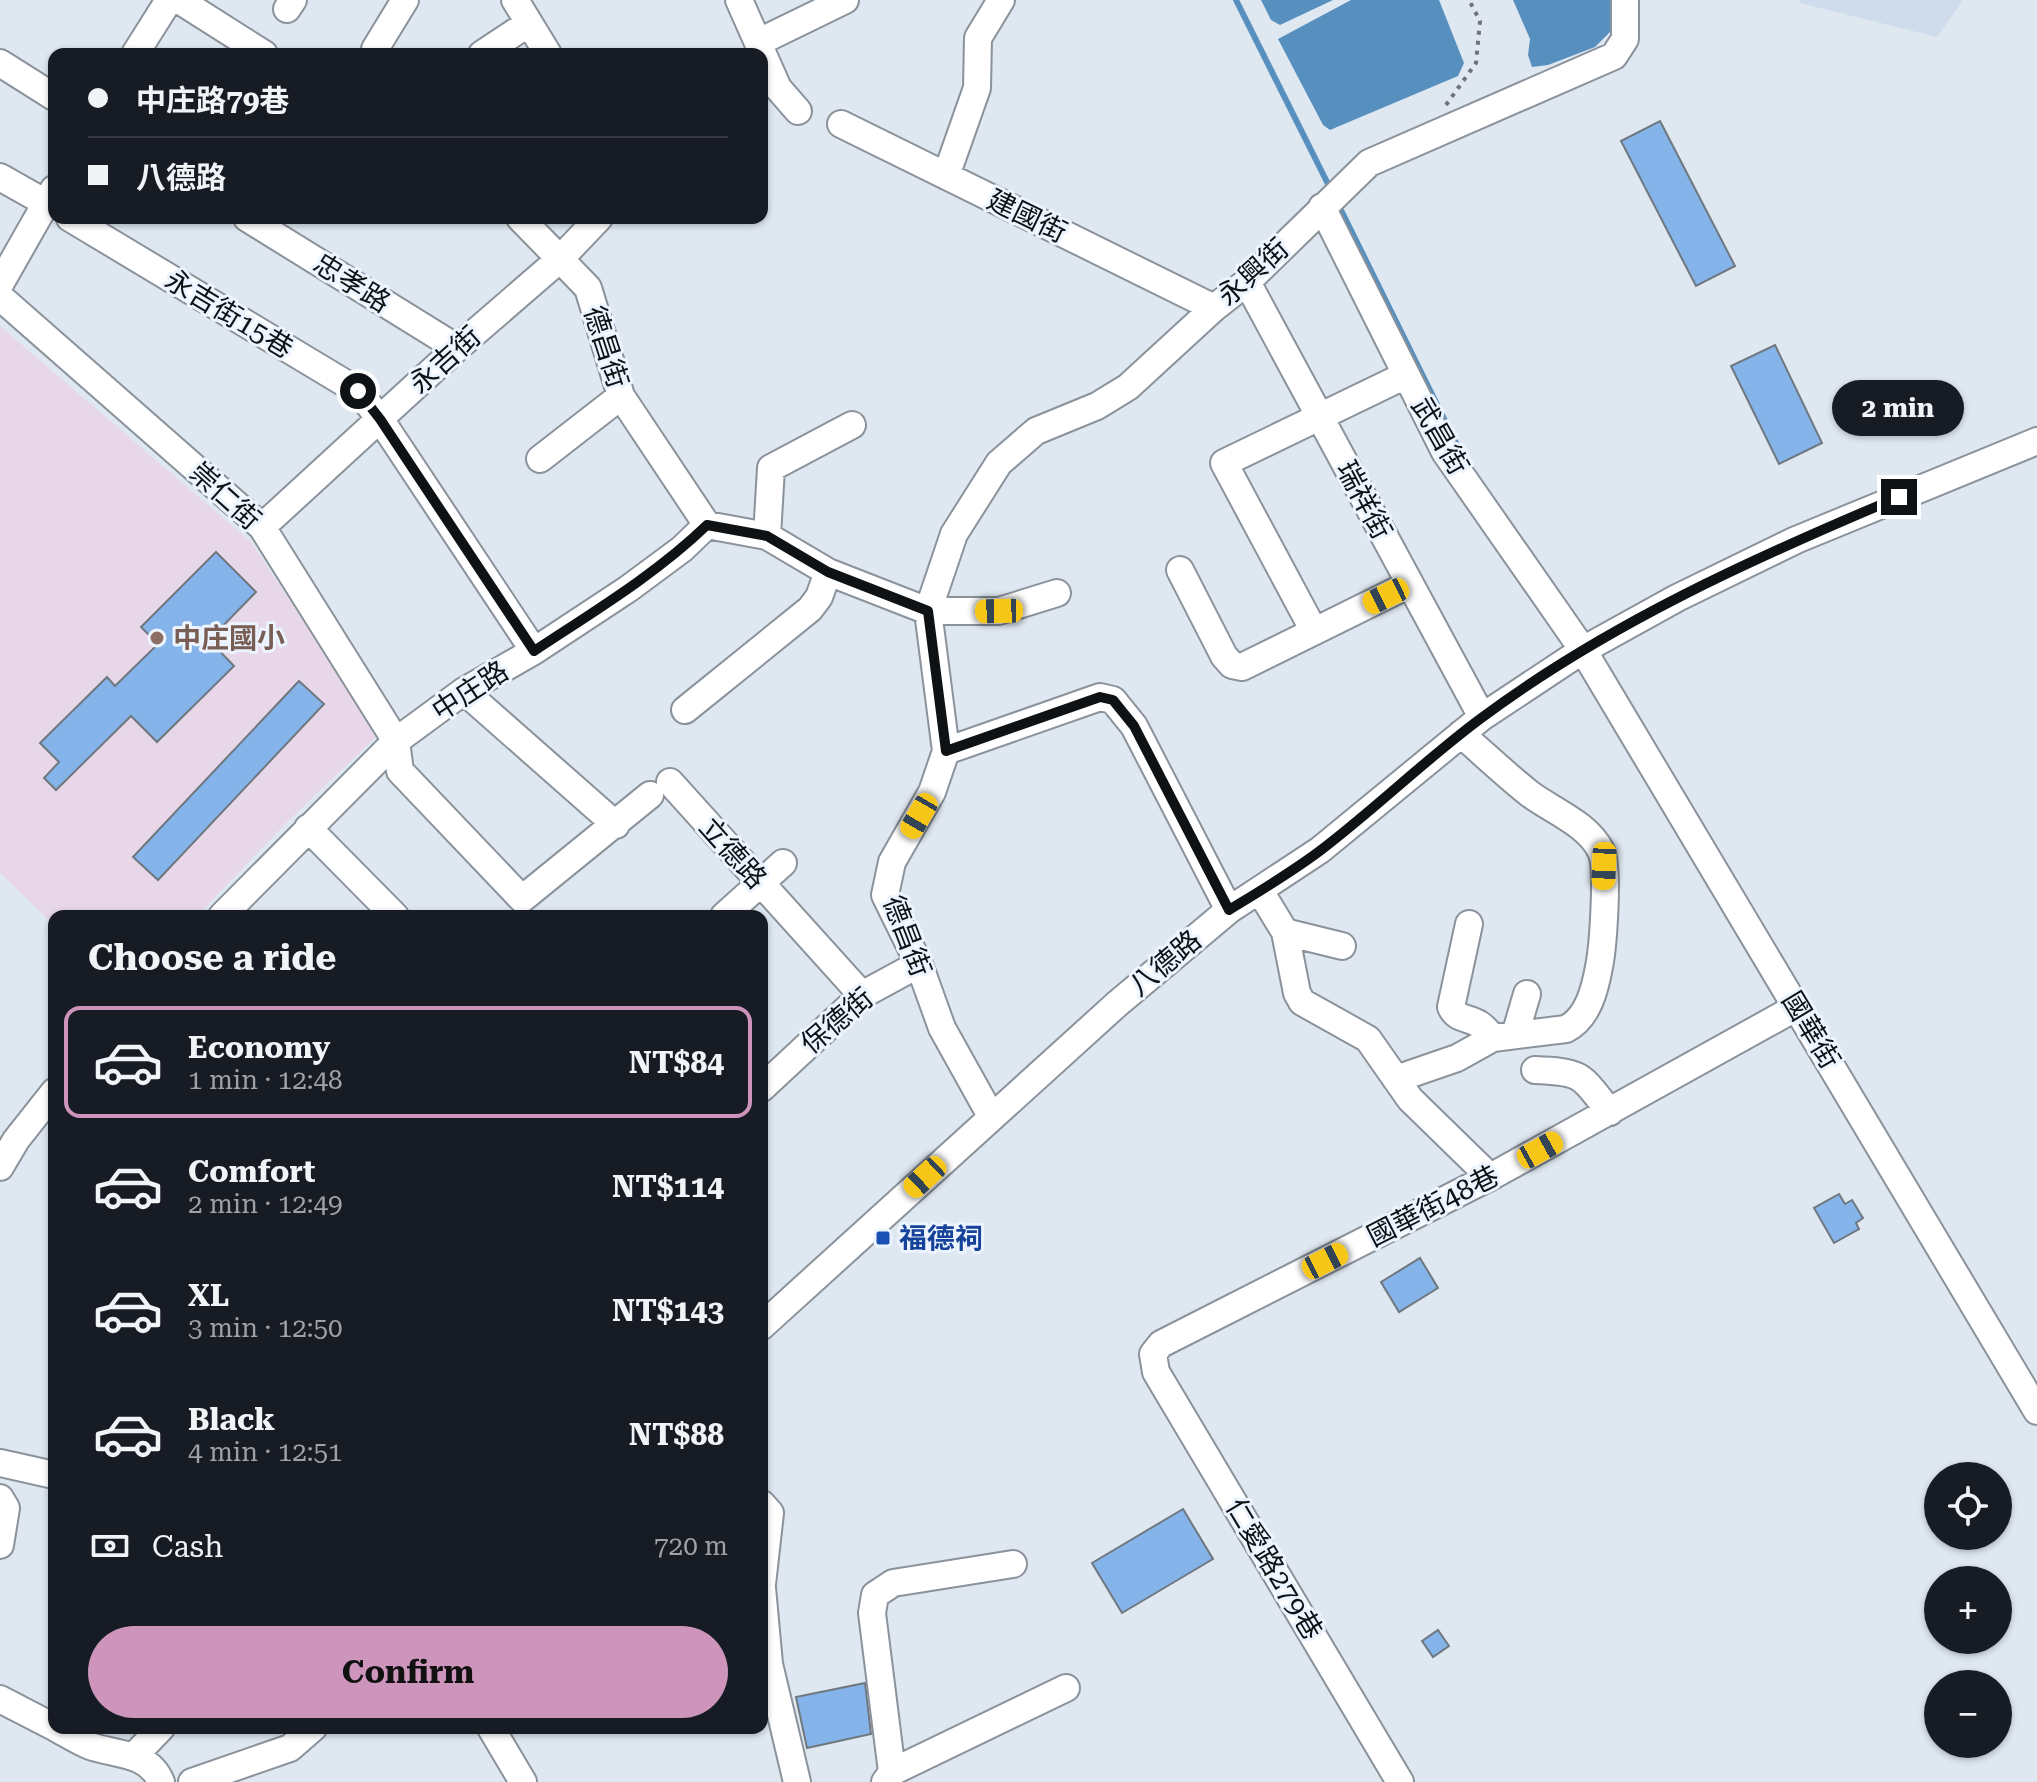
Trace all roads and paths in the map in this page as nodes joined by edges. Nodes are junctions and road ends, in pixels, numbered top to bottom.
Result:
1 (405, 0) edge
2 (739, 0) edge
3 (845, 0) edge
4 (1001, 0) edge
5 (1469, 0) edge
6 (1625, 0) edge
7 (164, 2) edge
8 (520, 6) edge
9 (759, 42) junction
10 (138, 48) edge
11 (252, 48) edge
12 (376, 48) edge
13 (487, 48) edge
14 (544, 48) edge
15 (761, 48) edge
16 (0, 63) edge
17 (768, 64) edge
18 (48, 93) edge
19 (798, 111) dead end
20 (841, 124) dead end
21 (1436, 134) junction
22 (946, 176) junction
23 (0, 177) edge
24 (48, 195) edge
25 (1330, 199) junction
26 (48, 200) edge
27 (80, 224) edge
28 (257, 224) edge
29 (526, 224) edge
30 (593, 224) edge
31 (560, 259) junction
32 (1247, 282) junction
33 (0, 284) edge
34 (0, 297) edge
35 (1214, 308) junction
36 (457, 348) junction
37 (1406, 375) junction
38 (621, 396) junction
39 (1319, 417) junction
40 (380, 419) junction
41 (852, 425) dead end
42 (2037, 441) edge
43 (540, 459) dead end
44 (707, 525) junction
45 (262, 527) junction
46 (767, 536) junction
47 (1180, 570) dead end
48 (828, 572) junction
49 (1410, 584) junction
50 (1057, 593) dead end
51 (928, 611) junction
52 (1314, 631) junction
53 (1583, 650) junction
54 (534, 651) junction
55 (464, 691) junction
56 (685, 710) dead end
57 (1472, 726) junction
58 (396, 741) junction
59 (946, 751) junction
60 (616, 825) junction
61 (308, 828) junction
62 (783, 863) dead end
63 (760, 883) junction
64 (1260, 891) junction
65 (228, 910) edge
66 (389, 910) edge
67 (731, 910) edge
68 (1229, 910) junction
69 (1469, 924) dead end
70 (1285, 932) junction
71 (1342, 946) dead end
72 (919, 964) junction
73 (1527, 994) dead end
74 (862, 995) junction
75 (1797, 1007) junction
76 (1504, 1036) junction
77 (1535, 1070) dead end
78 (1396, 1079) junction
79 (768, 1082) edge
80 (48, 1098) edge
81 (1610, 1112) junction
82 (991, 1116) junction
83 (8, 1136) edge
84 (0, 1167) edge
85 (1490, 1177) junction
86 (768, 1315) edge
87 (1153, 1354) joint
88 (2037, 1411) edge
89 (0, 1463) edge
90 (48, 1474) edge
91 (0, 1498) edge
92 (768, 1511) edge
93 (768, 1531) edge
94 (0, 1545) edge
95 (1013, 1564) dead end
96 (768, 1653) edge
97 (1066, 1688) dead end
98 (0, 1699) edge
99 (48, 1723) edge
100 (68, 1734) edge
101 (155, 1734) edge
102 (306, 1734) edge
103 (495, 1734) edge
104 (135, 1755) junction
105 (889, 1777) edge
106 (161, 1782) edge
107 (192, 1782) edge
108 (523, 1782) edge
109 (797, 1782) edge
110 (1400, 1782) edge

1 - 12 street
2 - 9 street
3 - 9 street
4 - 22 street
5 - 21 path
6 - 21 street, 永興街
7 - 10 street
7 - 11 street
8 - 13 street
8 - 14 street
9 - 15 street
16 - 18 street
17 - 19 street
20 - 22 street, 建國街
21 - 25 street, 永興街
22 - 35 street, 建國街
23 - 24 street
25 - 32 street, 永興街
25 - 37 street, 武昌街
26 - 33 street
27 - 40 street, 永吉街15巷
28 - 36 street, 忠孝路
29 - 31 street, 德昌街
30 - 31 street
31 - 36 street, 永吉街
31 - 38 street, 德昌街
32 - 35 street, 永興街
32 - 39 street, 瑞祥街
34 - 45 street, 崇仁街
35 - 51 street, 永興街
36 - 40 street, 永吉街
37 - 39 street
37 - 53 street, 武昌街
38 - 43 street
38 - 44 street, 德昌街
39 - 49 street, 瑞祥街
39 - 52 street
40 - 45 street, 永吉街
40 - 54 street, 永吉街15巷
41 - 46 street
42 - 53 street, 八德路
44 - 46 street
44 - 54 street, 中庄路
45 - 58 street, 崇仁街
46 - 48 street
47 - 52 street
48 - 51 street
48 - 56 street
49 - 52 street
49 - 57 street, 瑞祥街
50 - 51 street
51 - 59 street, 德昌街
53 - 57 street, 八德路
53 - 75 street, 國華街
54 - 55 street, 中庄路
55 - 58 street, 中庄路
55 - 60 street
57 - 64 street, 八德路
57 - 76 street
58 - 60 street, 崇仁街
58 - 61 street, 中庄路
59 - 68 street
59 - 72 street, 德昌街
60 - 63 street, 立德路
61 - 65 street, 中庄路
61 - 66 street
62 - 63 street
63 - 67 street
63 - 74 street, 立德路
64 - 68 street, 八德路
64 - 70 street
68 - 82 street, 八德路
69 - 76 street
70 - 71 street
70 - 78 street
72 - 74 street, 保德街
72 - 82 street, 德昌街
73 - 76 street
74 - 79 street, 保德街
75 - 81 street, 國華街48巷
75 - 88 street, 國華街
76 - 78 street
77 - 81 street
78 - 85 street
80 - 83 street
81 - 85 street, 國華街48巷
82 - 86 street, 八德路
83 - 84 street
85 - 87 street, 國華街48巷
87 - 110 street, 仁愛路279巷
89 - 90 street
91 - 94 street
92 - 93 street
95 - 105 street
96 - 109 street
97 - 105 street
98 - 99 street
100 - 104 street
101 - 104 street
102 - 107 street
103 - 108 street
104 - 106 street

